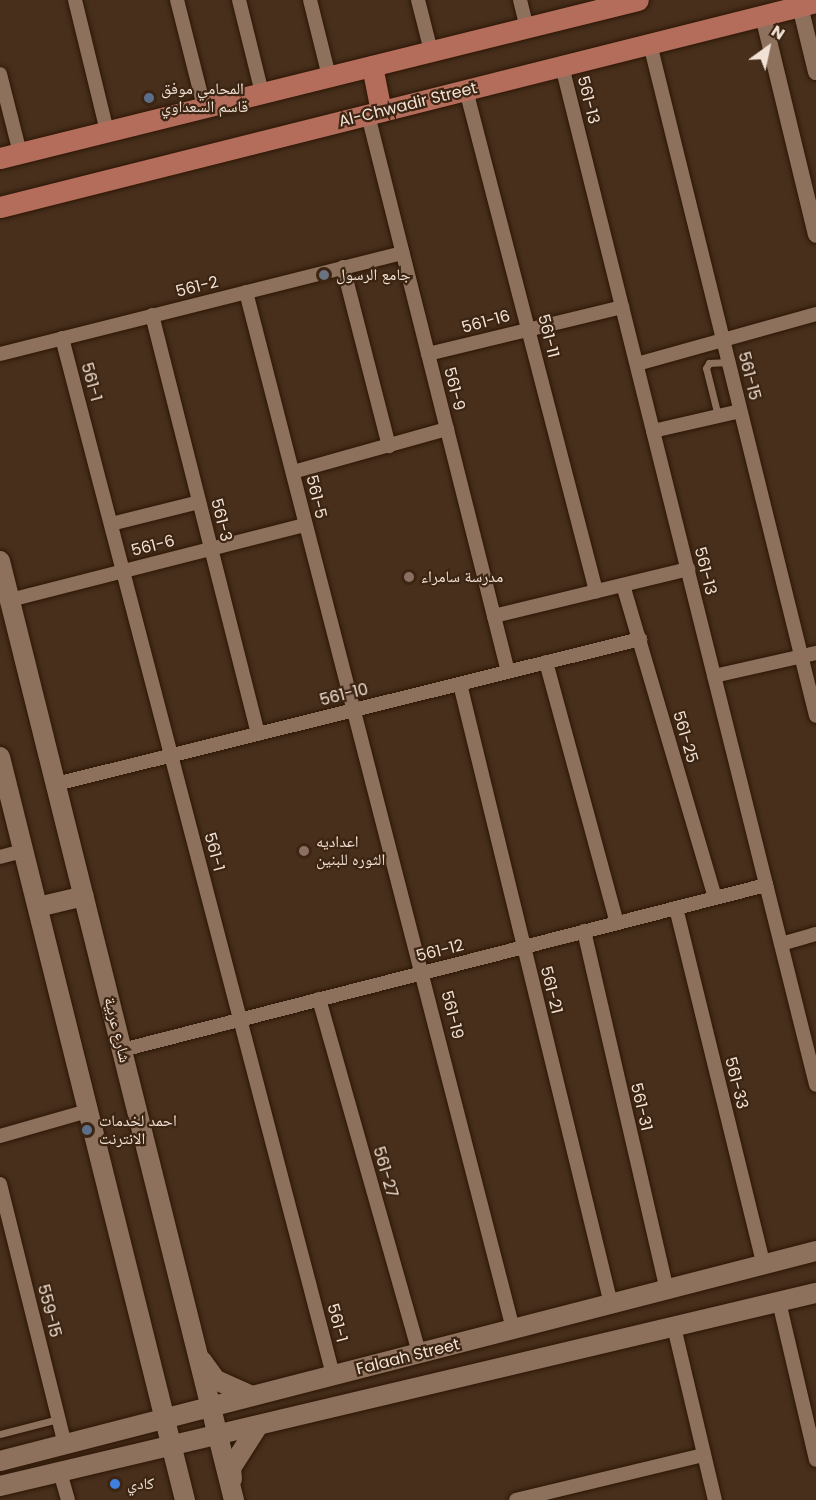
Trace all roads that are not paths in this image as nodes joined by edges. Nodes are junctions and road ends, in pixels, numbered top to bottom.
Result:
1 (75, 0) edge
2 (177, 0) edge
3 (239, 0) edge
4 (310, 0) edge
5 (418, 0) edge
6 (520, 0) edge
7 (633, 1) edge
8 (808, 4) edge
9 (763, 16) junction
10 (526, 28) junction
11 (650, 44) junction
12 (431, 51) junction
13 (372, 66) junction
14 (562, 66) junction
15 (816, 72) edge
16 (0, 74) edge
17 (329, 76) junction
18 (466, 90) junction
19 (262, 93) junction
20 (204, 107) junction
21 (375, 113) junction
22 (107, 131) junction
23 (10, 155) edge
24 (0, 207) edge
25 (816, 235) edge
26 (403, 253) junction
27 (343, 267) junction
28 (246, 292) junction
29 (622, 307) junction
30 (816, 314) edge
31 (152, 315) junction
32 (529, 328) junction
33 (63, 338) junction
34 (723, 341) junction
35 (0, 354) edge
36 (428, 354) junction
37 (728, 362) junction
38 (637, 364) junction
39 (740, 411) junction
40 (718, 416) junction
41 (447, 429) junction
42 (653, 430) junction
43 (389, 446) junction
44 (293, 472) junction
45 (200, 502) junction
46 (111, 524) junction
47 (305, 525) junction
48 (211, 549) junction
49 (0, 561) edge
50 (688, 569) junction
51 (123, 571) junction
52 (623, 585) junction
53 (596, 591) junction
54 (10, 600) junction
55 (495, 616) junction
56 (640, 639) junction
57 (816, 653) edge
58 (801, 657) junction
59 (546, 662) junction
60 (508, 672) junction
61 (714, 676) junction
62 (460, 684) junction
63 (357, 709) junction
64 (816, 716) edge
65 (258, 734) junction
66 (171, 755) junction
67 (0, 757) edge
68 (56, 784) junction
69 (23, 851) junction
70 (0, 857) edge
71 (766, 885) junction
72 (84, 896) junction
73 (715, 898) junction
74 (38, 908) junction
75 (676, 908) junction
76 (616, 923) junction
77 (584, 931) junction
78 (816, 934) edge
79 (781, 944) junction
80 (524, 947) junction
81 (424, 972) junction
82 (319, 999) junction
83 (240, 1019) junction
84 (122, 1050) junction
85 (816, 1085) edge
86 (88, 1111) junction
87 (0, 1136) edge
88 (0, 1184) edge
89 (816, 1251) edge
90 (764, 1266) junction
91 (667, 1290) junction
92 (816, 1293) edge
93 (779, 1302) junction
94 (611, 1304) junction
95 (674, 1327) junction
96 (513, 1329) junction
97 (420, 1355) junction
98 (199, 1356) junction
99 (153, 1371) junction
100 (333, 1376) junction
101 (252, 1396) junction
102 (211, 1407) junction
103 (164, 1418) junction
104 (58, 1419) junction
105 (258, 1426) junction
106 (123, 1429) junction
107 (0, 1434) edge
108 (218, 1434) junction
109 (65, 1445) junction
110 (171, 1446) junction
111 (136, 1454) junction
112 (704, 1455) junction
113 (816, 1460) edge
114 (0, 1461) edge
115 (60, 1472) junction
116 (0, 1486) edge
117 (233, 1495) edge
118 (184, 1496) edge
119 (555, 1496) edge
120 (68, 1500) edge
121 (516, 1500) edge
122 (715, 1500) edge

1 - 22 street
2 - 20 street
3 - 19 street
4 - 17 street
5 - 12 street
6 - 10 street
7 - 10 main road
8 - 9 main road, Al-Chwadir Street
8 - 15 street
9 - 11 main road, Al-Chwadir Street
9 - 25 street
10 - 12 main road
11 - 14 main road, Al-Chwadir Street
11 - 34 street, 561-15
12 - 13 main road
13 - 17 main road
13 - 21 main road
14 - 18 main road, Al-Chwadir Street
14 - 29 street, 561-13
16 - 23 street
17 - 19 main road
18 - 21 main road, Al-Chwadir Street
18 - 32 street, 561-11
19 - 20 main road
20 - 22 main road
21 - 24 main road, Al-Chwadir Street
21 - 26 street, 561-9
22 - 23 main road
26 - 27 street, 561-2
26 - 36 street, 561-9
27 - 28 street, 561-2
27 - 43 street
28 - 31 street, 561-2
28 - 44 street, 561-5
29 - 32 street, 561-16
29 - 38 street, 561-13
30 - 34 street
31 - 33 street, 561-2
31 - 45 street, 561-3
32 - 36 street, 561-16
32 - 53 street, 561-11
33 - 35 street, 561-2
33 - 46 street, 561-1
34 - 37 street, 561-15
34 - 38 street
36 - 41 street, 561-9
37 - 39 street, 561-15
37 - 40 lane
38 - 42 street, 561-13
39 - 40 street
39 - 58 street, 561-15
40 - 42 street
41 - 43 street
41 - 55 street, 561-9
42 - 50 street, 561-13
43 - 44 street
44 - 47 street, 561-5
45 - 46 street
45 - 48 street, 561-3
46 - 51 street, 561-1
47 - 48 street, 561-6
47 - 63 street, 561-5
48 - 51 street, 561-6
48 - 65 street, 561-3
49 - 54 main road, شارع عربية
50 - 52 street
50 - 61 street, 561-13
51 - 54 street, 561-6
51 - 66 street, 561-1
52 - 53 street
52 - 56 street, 561-25
53 - 55 street
54 - 68 main road, شارع عربية
55 - 60 street, 561-9
56 - 59 street, 561-10
56 - 73 street, 561-25
57 - 58 street
58 - 61 street
58 - 64 street, 561-15
59 - 60 street, 561-10
59 - 76 street
60 - 62 street, 561-10
61 - 71 street, 561-13
62 - 63 street, 561-10
62 - 80 street, 561-21
63 - 65 street, 561-10
63 - 81 street, 561-19
65 - 66 street, 561-10
66 - 68 street, 561-10
66 - 83 street, 561-1
67 - 69 main road
68 - 72 main road, شارع عربية
69 - 70 street
69 - 74 main road
71 - 73 street, 561-12
71 - 79 street, 561-13
72 - 74 main road
72 - 84 main road, شارع عربية
73 - 75 street, 561-12
74 - 86 main road
75 - 76 street, 561-12
75 - 90 street, 561-33
76 - 77 street, 561-12
77 - 80 street, 561-12
77 - 91 street, 561-31
78 - 79 street
79 - 85 street, 561-13
80 - 81 street, 561-12
80 - 94 street, 561-21
81 - 82 street, 561-12
81 - 96 street, 561-19
82 - 83 street, 561-12
82 - 97 street, 561-27
83 - 84 street, 561-12
83 - 100 street, 561-1
84 - 98 main road, شارع عربية
86 - 87 street
86 - 99 main road
88 - 104 street, 559-15
89 - 90 main road, Falaah Street
90 - 91 main road, Falaah Street
91 - 94 main road, Falaah Street
92 - 93 main road, Falaah Street
93 - 95 main road, Falaah Street
93 - 113 street
94 - 96 main road, Falaah Street
95 - 105 main road, Falaah Street
95 - 112 street
96 - 97 main road, Falaah Street
97 - 100 main road, Falaah Street
98 - 101 main road
98 - 102 main road, شارع عربية
99 - 103 main road
99 - 106 main road
100 - 101 main road, Falaah Street
101 - 102 main road, Falaah Street
102 - 103 main road, Falaah Street
102 - 108 main road, شارع عربية
103 - 106 main road, Falaah Street
103 - 110 main road
104 - 107 lane
104 - 109 street, 559-15
105 - 108 main road, Falaah Street
105 - 117 main road
106 - 109 main road, Falaah Street
108 - 110 main road, Falaah Street
108 - 117 main road, شارع عربية
109 - 114 main road, Falaah Street
110 - 111 main road, Falaah Street
110 - 118 main road
111 - 115 main road, Falaah Street
111 - 118 main road
112 - 119 street
112 - 122 street
115 - 116 main road, Falaah Street
115 - 120 street
119 - 121 street

